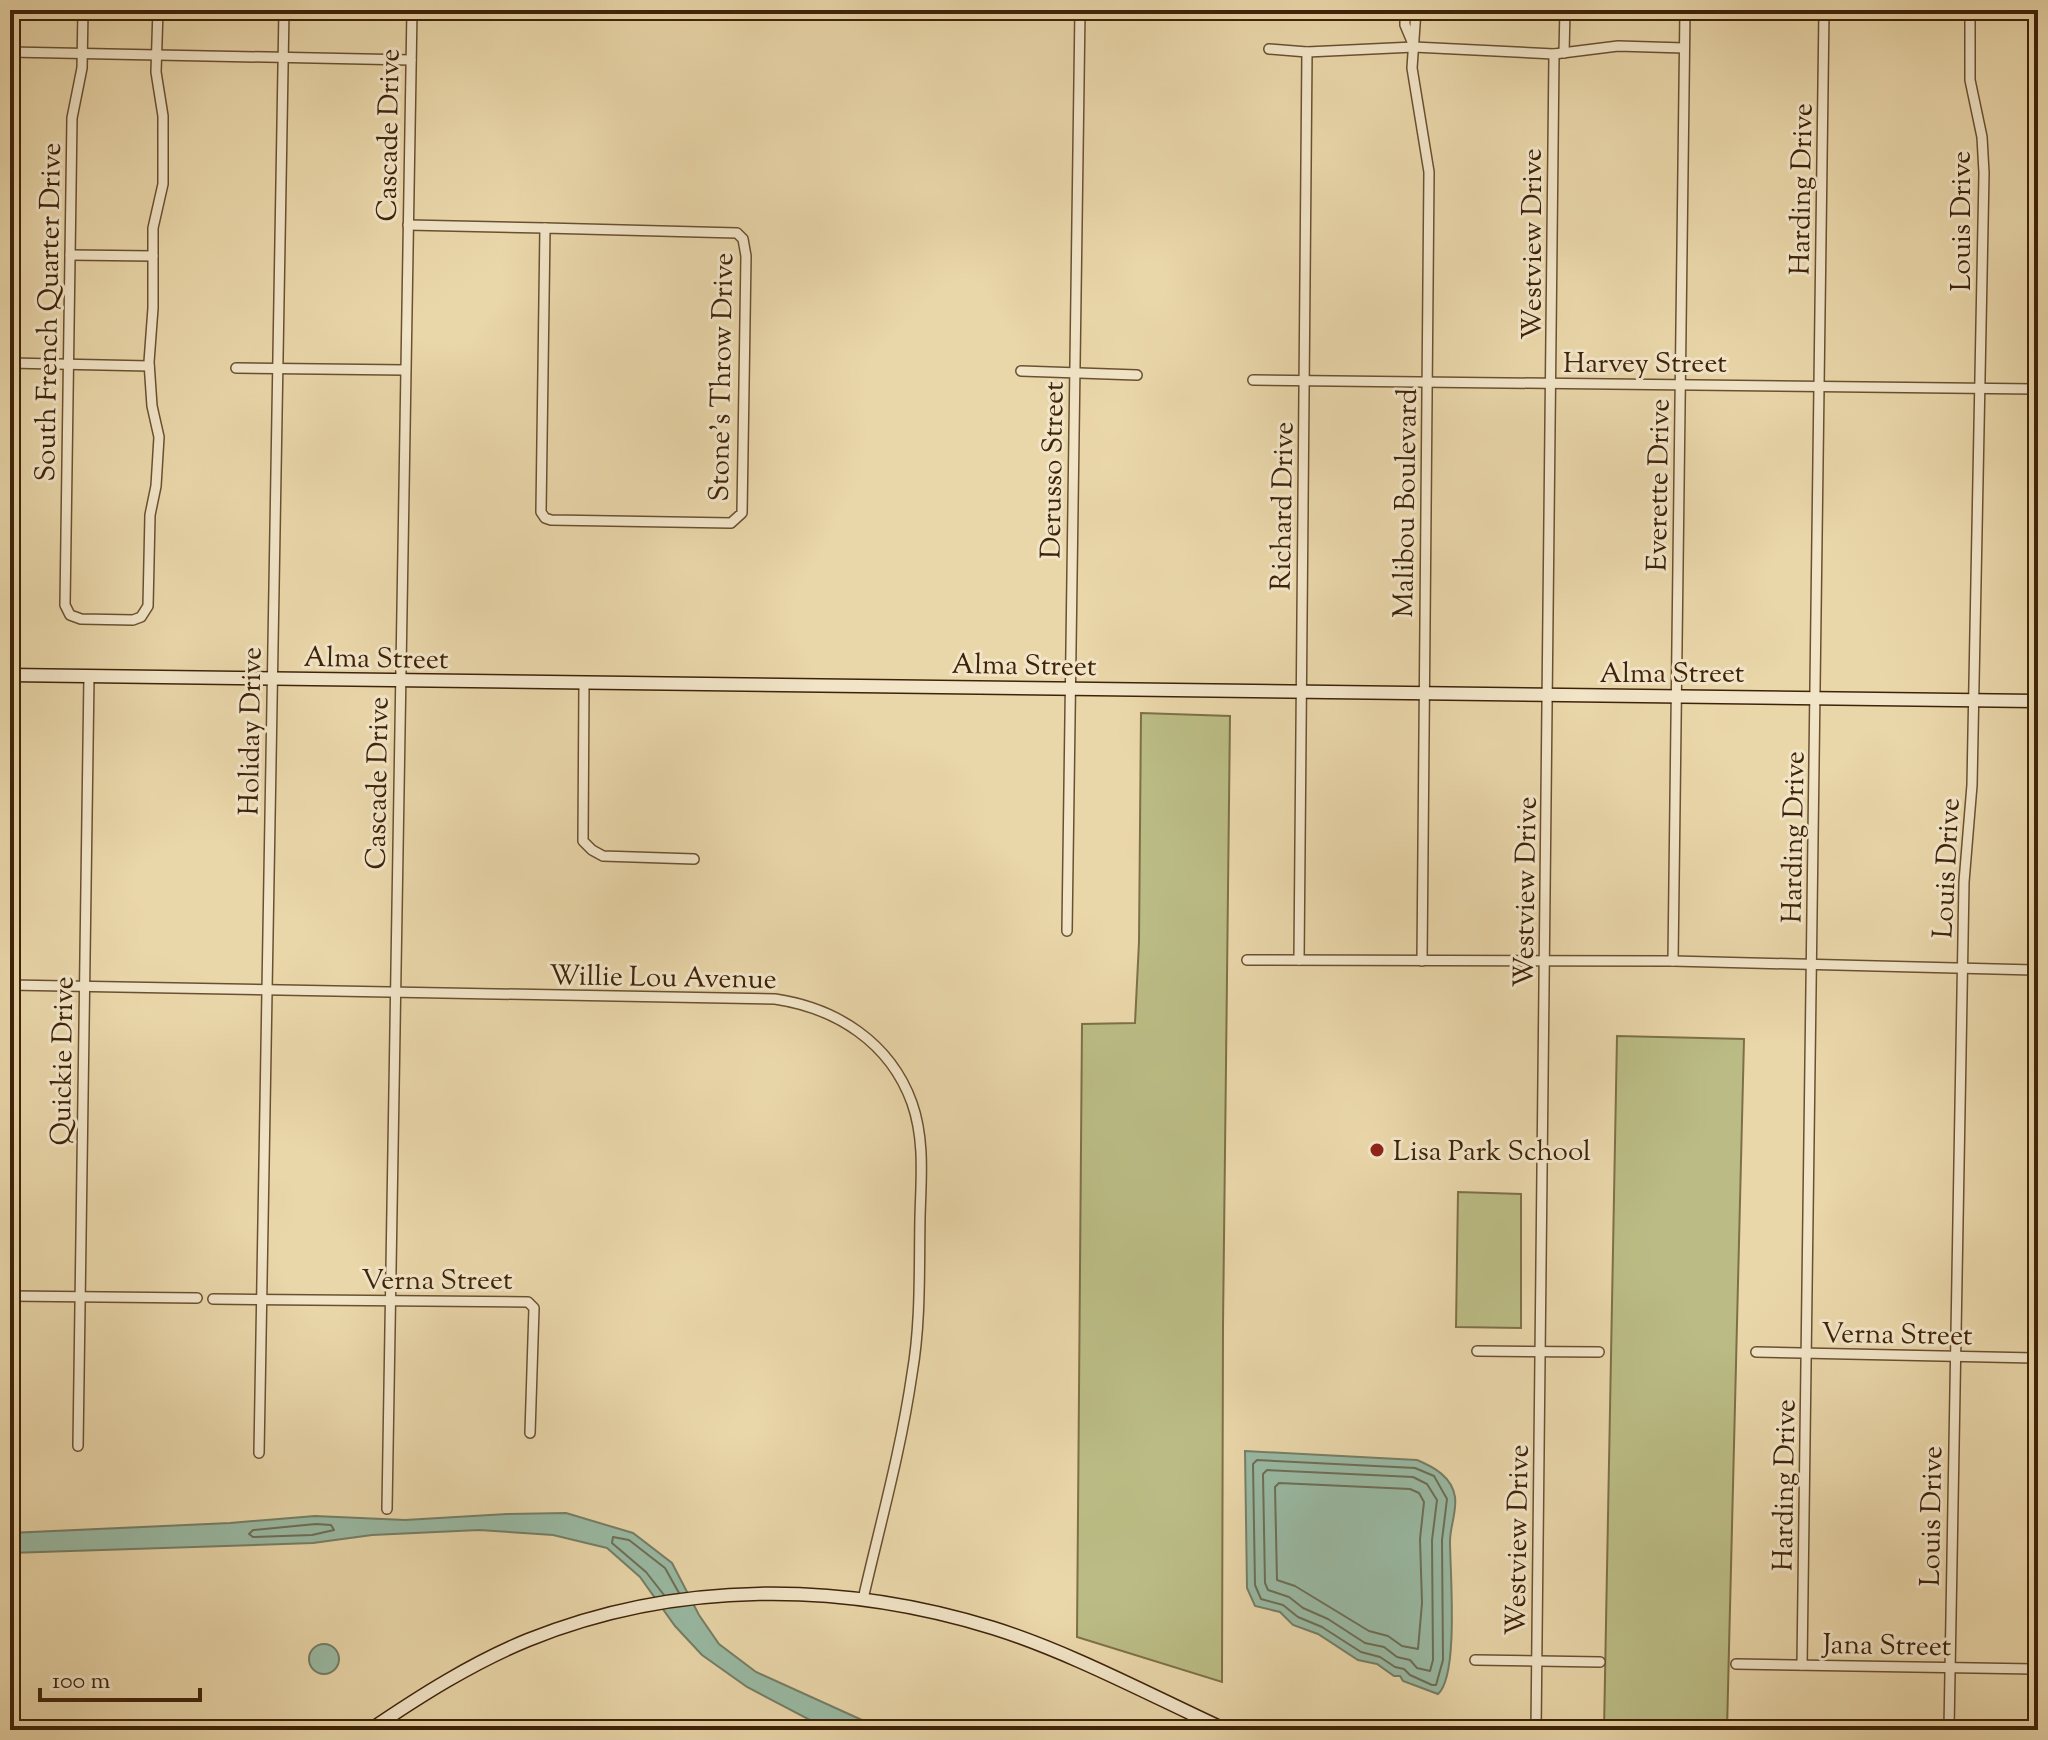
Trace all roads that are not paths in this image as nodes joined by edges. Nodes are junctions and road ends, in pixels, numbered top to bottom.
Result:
1 (83, 10) edge
2 (158, 10) edge
3 (284, 10) edge
4 (412, 10) edge
5 (1080, 10) edge
6 (1405, 10) edge
7 (1416, 10) edge
8 (1565, 10) edge
9 (1685, 10) edge
10 (1824, 10) edge
11 (1970, 10) edge
12 (1414, 47) junction
13 (1684, 48) junction
14 (1269, 49) dead end
15 (10, 52) edge
16 (1307, 52) junction
17 (82, 53) junction
18 (1559, 53) junction
19 (157, 54) junction
20 (283, 57) junction
21 (411, 60) junction
22 (408, 225) junction
23 (545, 228) junction
24 (70, 255) junction
25 (153, 256) junction
26 (10, 363) edge
27 (68, 365) junction
28 (149, 366) junction
29 (236, 368) dead end
30 (278, 368) junction
31 (405, 370) junction
32 (1021, 371) dead end
33 (1075, 372) junction
34 (1137, 375) dead end
35 (1253, 380) dead end
36 (1304, 381) junction
37 (1427, 383) junction
38 (1551, 383) junction
39 (1680, 384) junction
40 (1820, 386) junction
41 (1980, 388) junction
42 (2038, 389) edge
43 (10, 675) edge
44 (89, 676) junction
45 (272, 679) junction
46 (400, 681) junction
47 (584, 684) junction
48 (1070, 689) junction
49 (1301, 692) junction
50 (1424, 694) junction
51 (1547, 695) junction
52 (1676, 695) junction
53 (1816, 697) junction
54 (1973, 700) junction
55 (2038, 701) edge
56 (694, 859) dead end
57 (1067, 931) dead end
58 (1247, 960) dead end
59 (1299, 960) junction
60 (1422, 961) junction
61 (1673, 961) junction
62 (1545, 962) junction
63 (1812, 966) junction
64 (1962, 967) junction
65 (2038, 970) edge
66 (10, 985) edge
67 (84, 987) junction
68 (266, 990) junction
69 (395, 993) junction
70 (10, 1296) edge
71 (79, 1296) junction
72 (197, 1298) dead end
73 (213, 1299) dead end
74 (261, 1300) junction
75 (390, 1301) junction
76 (1477, 1351) dead end
77 (1540, 1351) junction
78 (1599, 1352) dead end
79 (1756, 1352) dead end
80 (1807, 1353) junction
81 (1955, 1356) junction
82 (2038, 1358) edge
83 (530, 1433) dead end
84 (78, 1446) dead end
85 (259, 1453) dead end
86 (387, 1509) dead end
87 (863, 1599) junction
88 (1475, 1660) dead end
89 (1537, 1661) junction
90 (1600, 1662) dead end
91 (1736, 1664) dead end
92 (1802, 1665) junction
93 (1950, 1667) junction
94 (2038, 1669) edge
95 (1949, 1729) edge
96 (370, 1730) edge
97 (1226, 1730) edge
98 (1536, 1730) edge

1 - 17 street, South French Quarter Drive
2 - 19 street
3 - 20 street, Holiday Drive
4 - 21 street, Cascade Drive
5 - 33 street, Derusso Street
6 - 12 street, Malibou Boulevard
7 - 12 street, Malibou Boulevard
8 - 18 street, Westview Drive
9 - 13 street, Everette Drive
10 - 40 street, Harding Drive
11 - 41 street, Louis Drive
12 - 16 street
12 - 18 street
12 - 37 street, Malibou Boulevard
13 - 18 street
13 - 39 street, Everette Drive
14 - 16 street
15 - 17 street
16 - 36 street, Richard Drive
17 - 19 street
17 - 24 street, South French Quarter Drive
18 - 38 street, Westview Drive
19 - 20 street
19 - 25 street
20 - 21 street
20 - 30 street, Holiday Drive
21 - 22 street, Cascade Drive
22 - 23 street, Stone's Throw Drive
22 - 31 street, Cascade Drive
23 - 23 street, Stone's Throw Drive
24 - 25 street
24 - 27 street, South French Quarter Drive
25 - 28 street
26 - 27 street
27 - 28 street
27 - 28 street, South French Quarter Drive
29 - 30 street
30 - 31 street
30 - 45 street, Holiday Drive
31 - 46 street, Cascade Drive
32 - 33 street
33 - 34 street
33 - 48 street, Derusso Street
35 - 36 street, Harvey Street
36 - 37 street, Harvey Street
36 - 49 street, Richard Drive
37 - 38 street, Harvey Street
37 - 50 street, Malibou Boulevard
38 - 39 street, Harvey Street
38 - 51 street, Westview Drive
39 - 40 street, Harvey Street
39 - 52 street, Everette Drive
40 - 41 street, Harvey Street
40 - 53 street, Harding Drive
41 - 42 street, Harvey Street
41 - 54 street, Louis Drive
43 - 44 street, Alma Street
44 - 45 street, Alma Street
44 - 67 street, Quickie Drive
45 - 46 street, Alma Street
45 - 68 street, Holiday Drive
46 - 47 street, Alma Street
46 - 69 street, Cascade Drive
47 - 48 street, Alma Street
47 - 56 street
48 - 49 street, Alma Street
48 - 57 street, Derusso Street
49 - 50 street, Alma Street
49 - 59 street, Richard Drive
50 - 51 street, Alma Street
50 - 60 street, Malibou Boulevard
51 - 52 street, Alma Street
51 - 62 street, Westview Drive
52 - 53 street, Alma Street
52 - 61 street, Everette Drive
53 - 54 street, Alma Street
53 - 63 street, Harding Drive
54 - 55 street, Alma Street
54 - 64 street, Louis Drive
58 - 59 street
59 - 60 street
60 - 62 street
61 - 62 street
61 - 63 street
62 - 77 street, Westview Drive
63 - 64 street
63 - 80 street, Harding Drive
64 - 65 street
64 - 81 street, Louis Drive
66 - 67 street, Willie Lou Avenue
67 - 68 street, Willie Lou Avenue
67 - 71 street, Quickie Drive
68 - 69 street, Willie Lou Avenue
68 - 74 street, Holiday Drive
69 - 75 street, Cascade Drive
69 - 87 street, Willie Lou Avenue
70 - 71 street
71 - 72 street
71 - 84 street, Quickie Drive
73 - 74 street, Verna Street
74 - 75 street, Verna Street
74 - 85 street, Holiday Drive
75 - 83 street, Verna Street
75 - 86 street, Cascade Drive
76 - 77 street
77 - 78 street
77 - 89 street, Westview Drive
79 - 80 street, Verna Street
80 - 81 street, Verna Street
80 - 92 street, Harding Drive
81 - 82 street, Verna Street
81 - 93 street, Louis Drive
87 - 96 street
87 - 97 street
88 - 89 street
89 - 90 street
89 - 98 street, Westview Drive
91 - 92 street, Jana Street
92 - 93 street, Jana Street
93 - 94 street, Jana Street
93 - 95 street, Louis Drive

